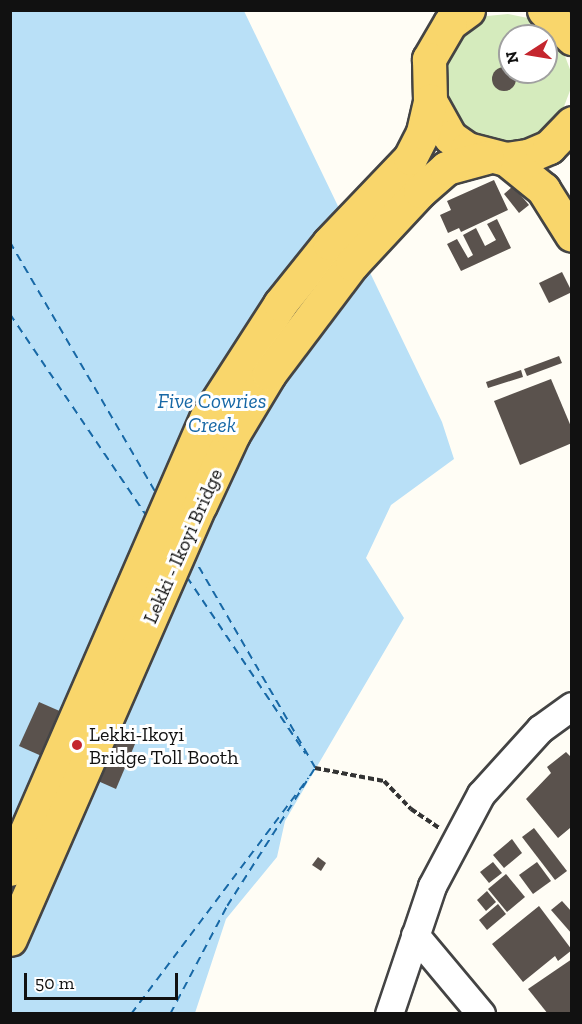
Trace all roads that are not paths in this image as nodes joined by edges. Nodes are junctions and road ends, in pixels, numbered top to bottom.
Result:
1 (544, 10) edge
2 (457, 15) edge
3 (572, 38) edge
4 (430, 101) junction
5 (572, 123) edge
6 (496, 158) junction
7 (409, 182) junction
8 (572, 235) edge
9 (572, 706) edge
10 (10, 869) edge
11 (415, 935) junction
12 (10, 939) edge
13 (389, 1014) edge
14 (481, 1014) edge

1 - 3 main road
2 - 4 main road
4 - 6 main road
4 - 7 main road
5 - 6 main road
6 - 7 main road
6 - 8 main road
7 - 10 main road, Lekki - Ikoyi Bridge
7 - 12 main road, Lekki - Ikoyi Bridge
9 - 11 street
11 - 13 street
11 - 14 street

